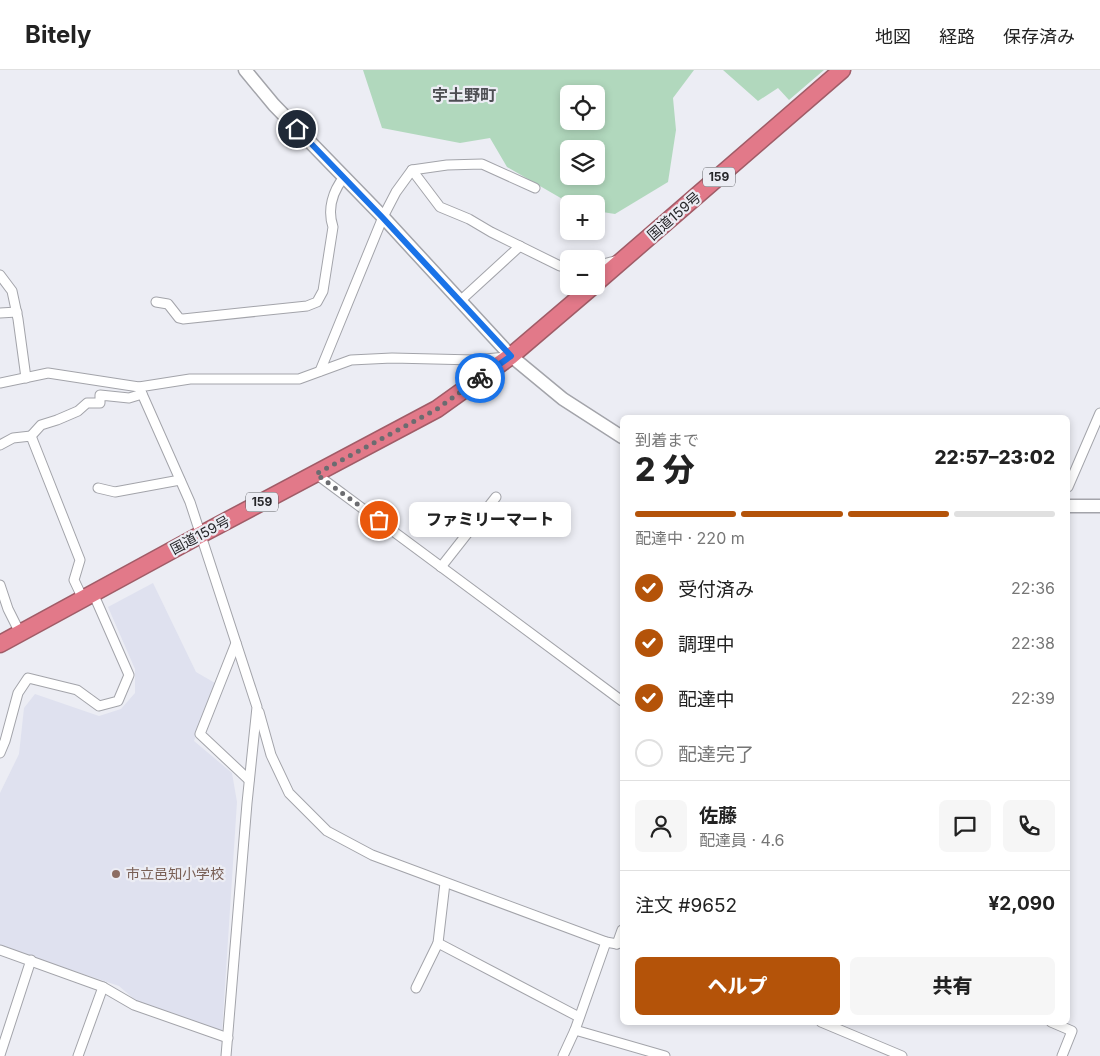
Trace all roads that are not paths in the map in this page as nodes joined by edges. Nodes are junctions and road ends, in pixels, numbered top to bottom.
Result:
1 (245, 70) edge
2 (842, 70) edge
3 (412, 170) junction
4 (344, 177) junction
5 (535, 188) dead end
6 (382, 217) junction
7 (520, 246) junction
8 (626, 258) junction
9 (605, 264) edge
10 (560, 266) edge
11 (0, 275) edge
12 (605, 276) edge
13 (582, 295) edge
14 (156, 302) dead end
15 (460, 302) junction
16 (17, 312) junction
17 (0, 313) edge
18 (511, 356) junction
19 (320, 371) junction
20 (26, 378) junction
21 (0, 383) edge
22 (140, 391) junction
23 (1100, 413) edge
24 (31, 436) junction
25 (620, 436) edge
26 (0, 445) edge
27 (316, 474) junction
28 (180, 480) junction
29 (1070, 482) edge
30 (98, 488) dead end
31 (496, 497) dead end
32 (1070, 506) edge
33 (1100, 506) edge
34 (200, 535) junction
35 (441, 567) junction
36 (0, 585) edge
37 (88, 596) junction
38 (9, 639) edge
39 (236, 643) junction
40 (620, 700) edge
41 (257, 707) junction
42 (0, 753) edge
43 (249, 780) junction
44 (445, 883) junction
45 (606, 942) junction
46 (438, 943) junction
47 (620, 943) edge
48 (0, 950) edge
49 (31, 960) junction
50 (103, 987) junction
51 (416, 988) dead end
52 (579, 1017) junction
53 (828, 1025) edge
54 (1057, 1025) edge
55 (575, 1030) junction
56 (228, 1038) junction
57 (0, 1055) edge
58 (78, 1056) edge
59 (226, 1056) edge
60 (563, 1056) edge
61 (665, 1056) edge
62 (902, 1056) edge
63 (1062, 1056) edge

1 - 4 street
2 - 8 highway, 国道159号 / 159
3 - 5 street
3 - 6 street
3 - 7 street
4 - 6 street
4 - 14 street
6 - 15 street
6 - 19 street
7 - 10 street
7 - 15 street
8 - 9 street
8 - 12 highway, 国道159号 / 159
11 - 16 street
13 - 18 highway, 国道159号 / 159
15 - 18 street
16 - 17 street
16 - 20 street
18 - 19 street
18 - 25 street
18 - 27 highway, 国道159号 / 159
19 - 22 street
20 - 21 street
20 - 22 street
22 - 24 street
22 - 28 street
23 - 29 street
24 - 26 street
24 - 37 street
27 - 34 highway, 国道159号 / 159
27 - 35 street
28 - 30 street
28 - 34 street
31 - 35 street
32 - 33 street
34 - 37 highway, 国道159号 / 159
34 - 39 street
35 - 40 street
36 - 38 street
37 - 38 highway, 国道159号 / 159
37 - 42 street
39 - 41 street
39 - 43 street
41 - 43 street
41 - 44 street
43 - 56 street
44 - 45 street
44 - 46 street
45 - 47 street
45 - 52 street
46 - 51 street
46 - 52 street
48 - 49 street
49 - 50 street
49 - 57 street
50 - 56 street
50 - 58 street
52 - 55 street
53 - 62 street
54 - 63 street
55 - 60 street
55 - 61 street
56 - 59 street

